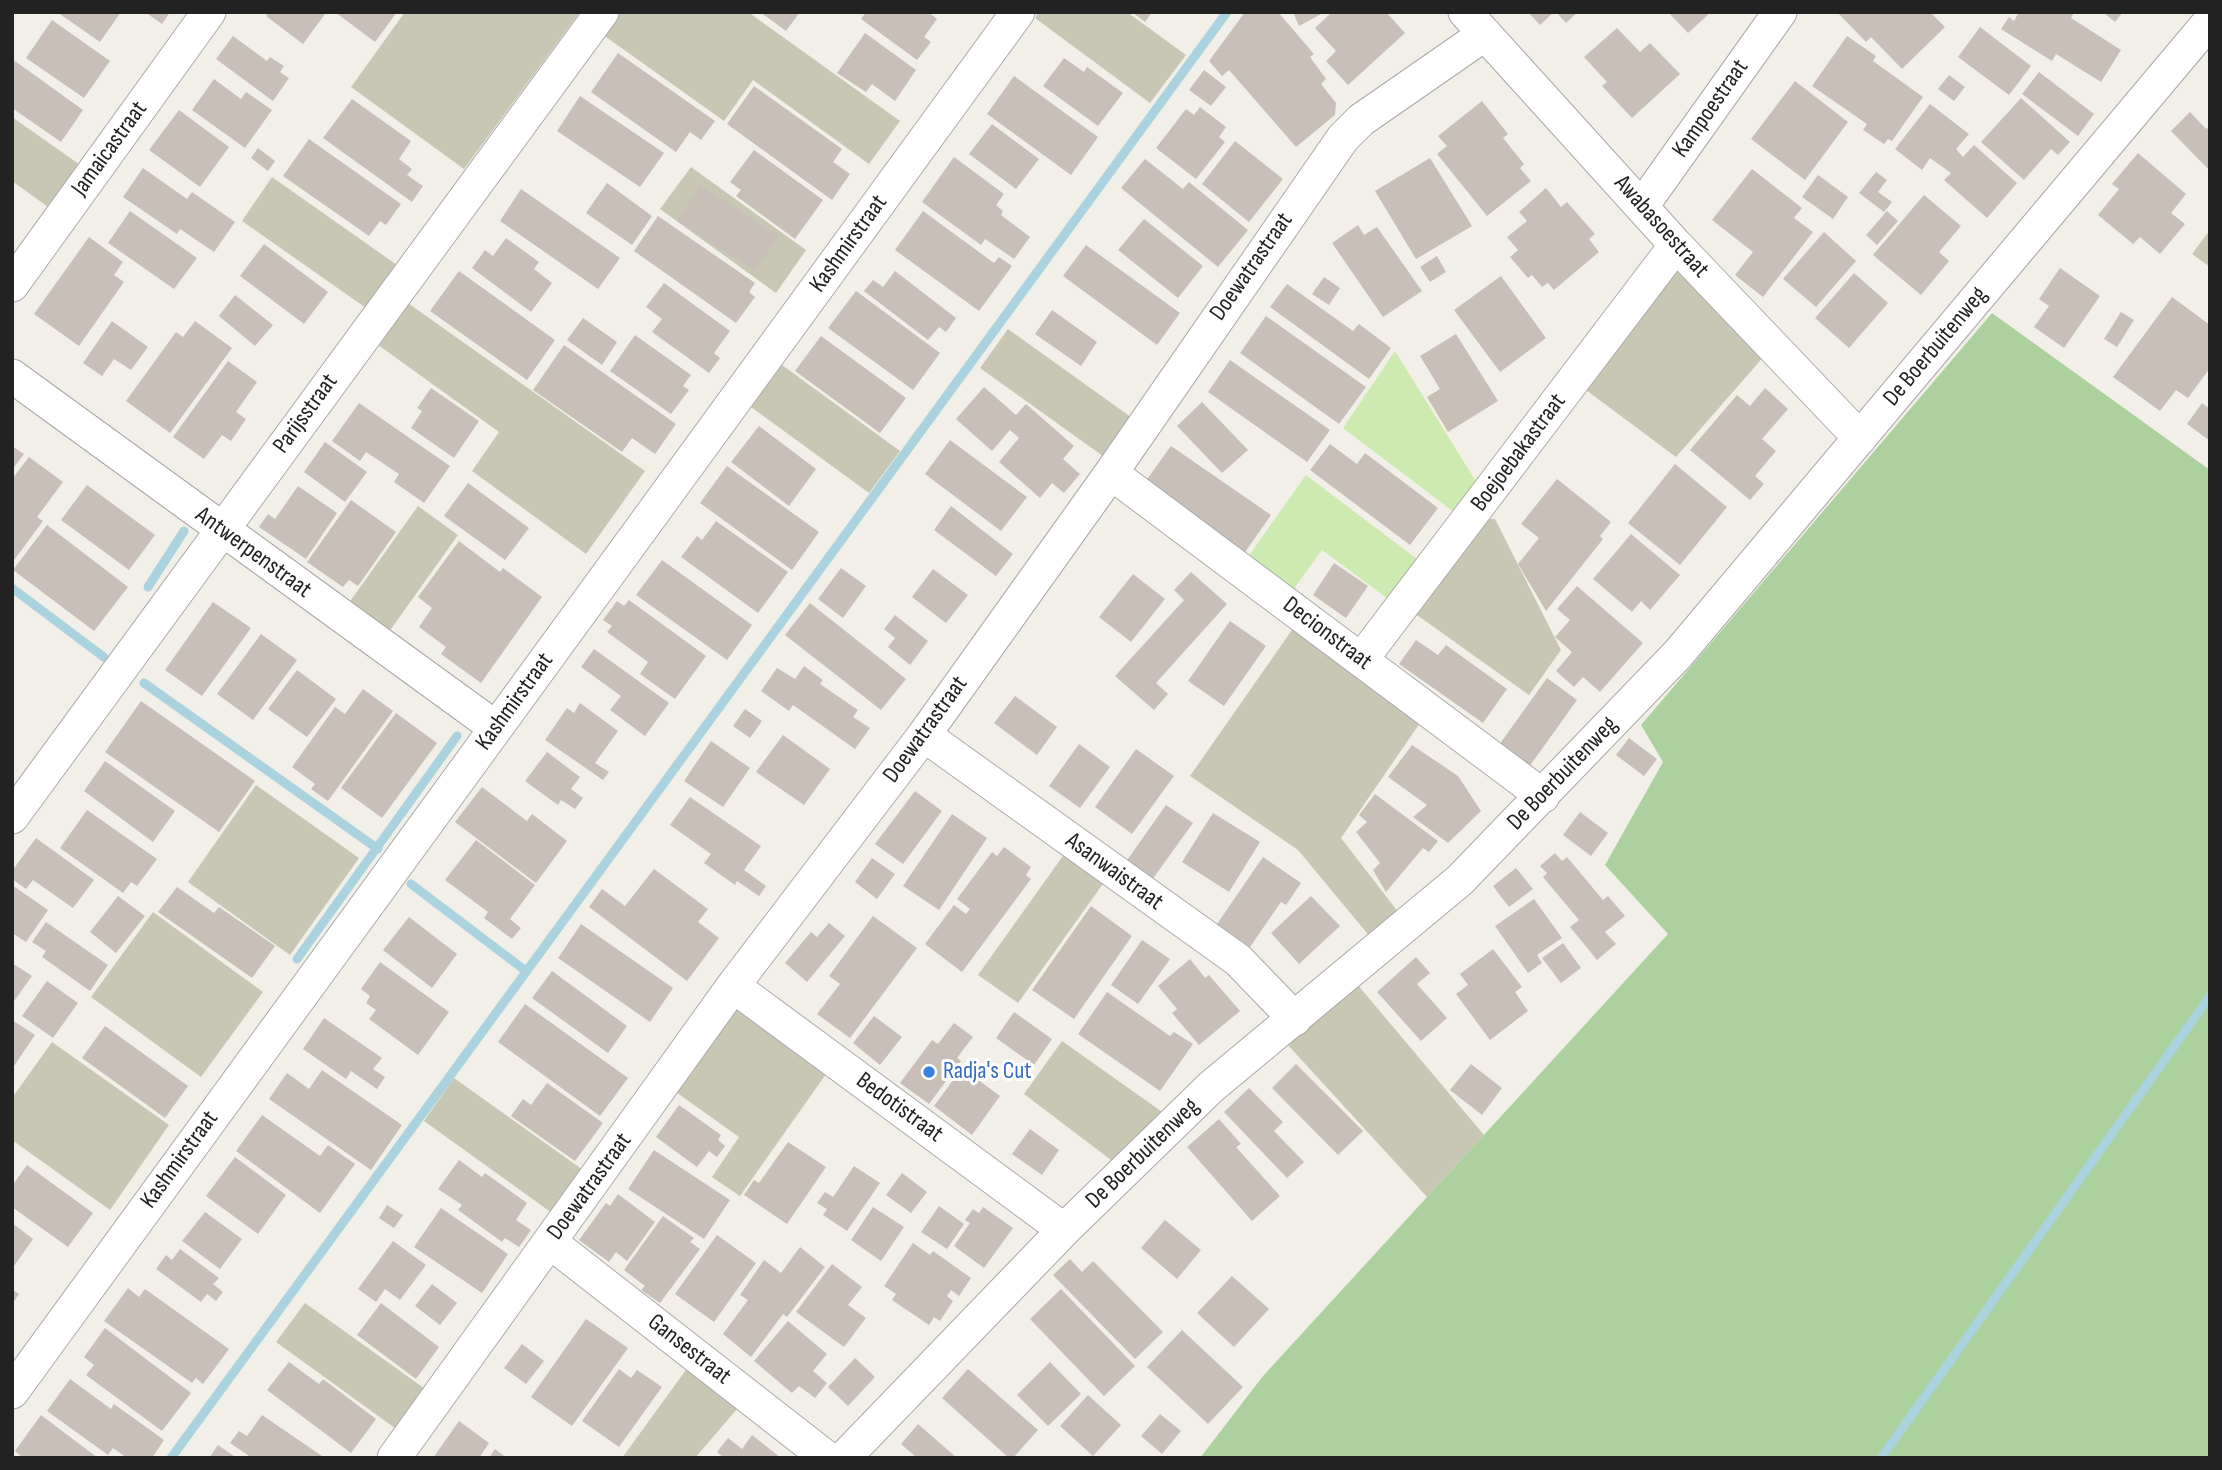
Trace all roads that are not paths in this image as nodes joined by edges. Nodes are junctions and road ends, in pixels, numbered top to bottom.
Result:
1 (209, 12) edge
2 (602, 12) edge
3 (1018, 12) edge
4 (1780, 12) edge
5 (2210, 20) edge
6 (1475, 23) edge
7 (1642, 206) junction
8 (1676, 245) junction
9 (12, 285) edge
10 (12, 376) edge
11 (1860, 438) junction
12 (1111, 472) junction
13 (221, 530) junction
14 (1361, 660) junction
15 (496, 727) junction
16 (924, 735) junction
17 (1543, 796) junction
18 (16, 804) edge
19 (733, 986) junction
20 (1295, 1019) junction
21 (1064, 1230) junction
22 (550, 1242) junction
23 (12, 1392) edge
24 (394, 1458) edge
25 (827, 1458) edge
26 (844, 1458) edge

1 - 9 street, Jamaicastraat
2 - 13 street, Parijsstraat
3 - 15 street, Kashmirstraat
4 - 7 street, Kampoestraat
5 - 11 street, De Boerbuitenweg
6 - 7 street, Awabasoestraat
6 - 12 street, Doewatrastraat
7 - 8 street, Awabasoestraat
8 - 11 street, Awabasoestraat
8 - 14 street, Boejoebakastraat
10 - 13 street, Antwerpenstraat
11 - 17 street, De Boerbuitenweg
12 - 14 street, Decionstraat
12 - 16 street, Doewatrastraat
13 - 15 street, Antwerpenstraat
13 - 18 street, Parijsstraat
14 - 17 street, Decionstraat
15 - 23 street, Kashmirstraat
16 - 19 street, Doewatrastraat
16 - 20 street, Asanwaistraat
17 - 20 street, De Boerbuitenweg
19 - 21 street, Bedotistraat
19 - 22 street, Doewatrastraat
20 - 21 street, De Boerbuitenweg
21 - 26 street, De Boerbuitenweg
22 - 24 street, Doewatrastraat
22 - 25 street, Gansestraat

